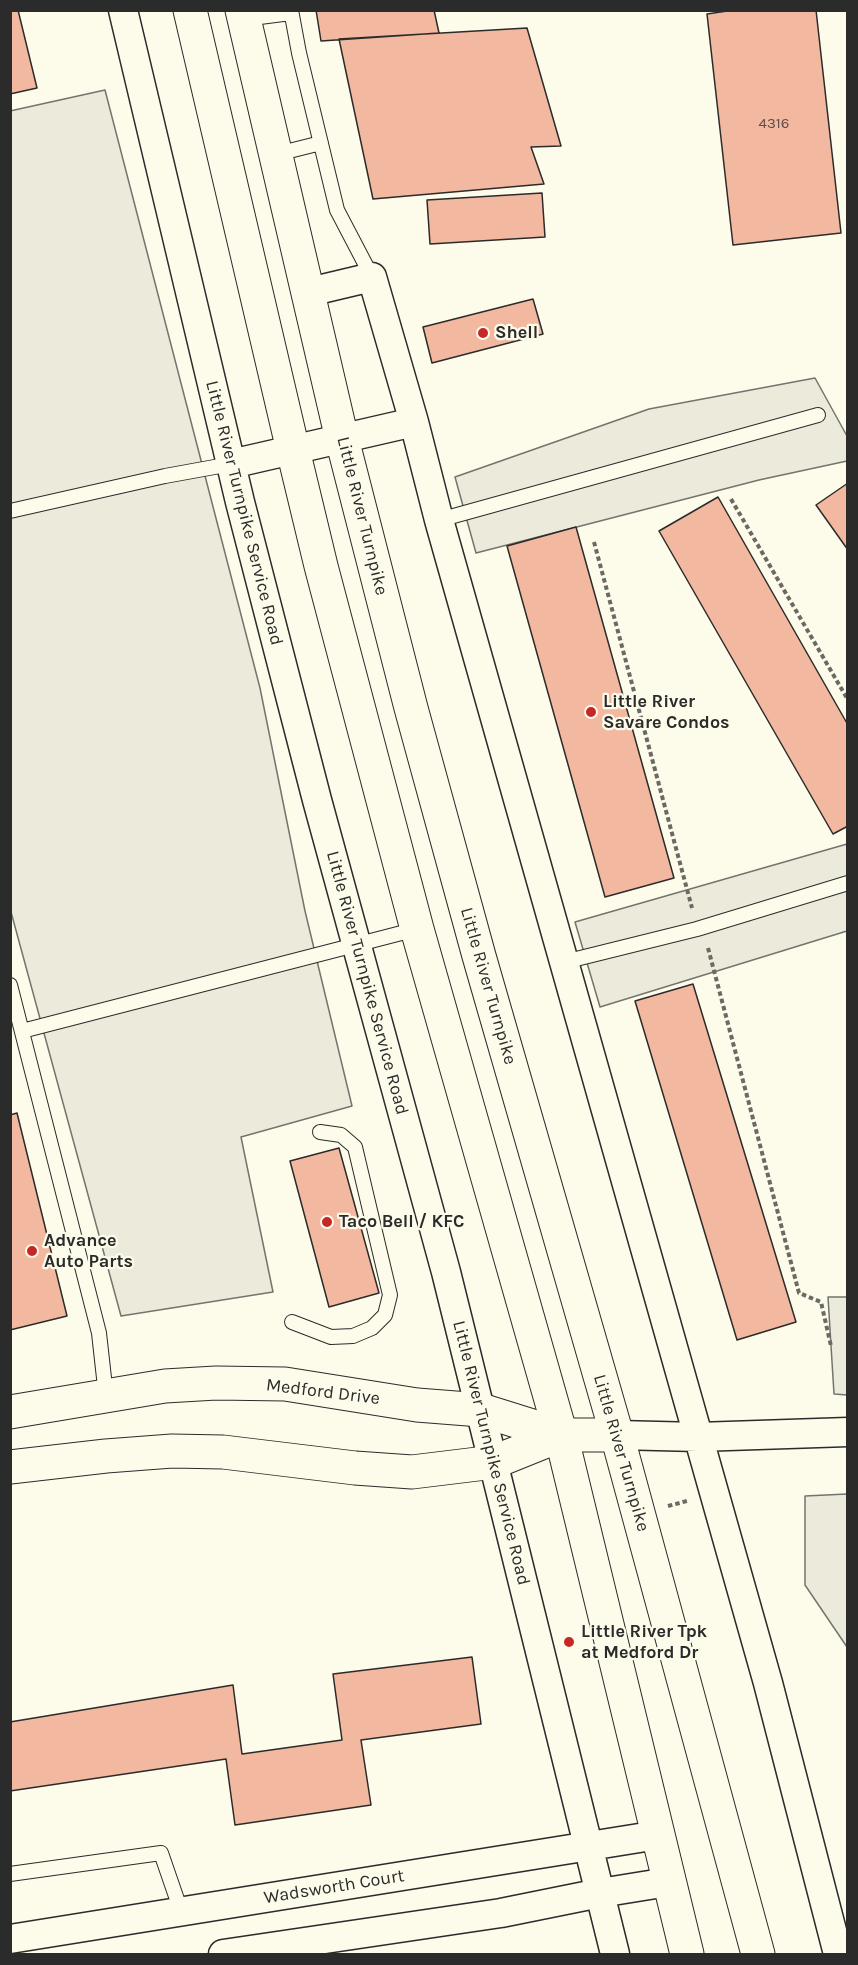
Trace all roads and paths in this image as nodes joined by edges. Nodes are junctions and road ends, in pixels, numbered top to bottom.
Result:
1 (123, 10) edge
2 (190, 10) edge
3 (291, 12) edge
4 (243, 15) edge
5 (321, 143) junction
6 (277, 154) junction
7 (372, 277) junction
8 (309, 292) junction
9 (818, 415) dead end
10 (414, 422) junction
11 (342, 439) junction
12 (293, 450) junction
13 (231, 464) junction
14 (732, 499) dead end
15 (10, 511) edge
16 (439, 520) junction
17 (594, 542) dead end
18 (848, 700) edge
19 (848, 883) edge
20 (700, 928) junction
21 (417, 929) junction
22 (357, 945) junction
23 (564, 962) junction
24 (10, 985) edge
25 (22, 1031) junction
26 (320, 1132) dead end
27 (292, 1322) dead end
28 (831, 1346) dead end
29 (106, 1396) junction
30 (481, 1410) junction
31 (10, 1412) edge
32 (848, 1432) edge
33 (561, 1435) junction
34 (616, 1435) junction
35 (698, 1437) junction
36 (494, 1462) junction
37 (10, 1467) edge
38 (691, 1500) dead end
39 (667, 1506) dead end
40 (658, 1835) junction
41 (589, 1846) junction
42 (10, 1874) edge
43 (668, 1882) junction
44 (600, 1893) junction
45 (181, 1911) junction
46 (10, 1939) edge
47 (223, 1954) edge
48 (615, 1954) edge
49 (687, 1954) edge
50 (758, 1954) edge
51 (838, 1954) edge

1 - 13 street, Little River Turnpike Service Road
2 - 12 main road
3 - 4 lane
3 - 5 lane
4 - 6 main road, Little River Turnpike
5 - 6 lane
5 - 7 lane
6 - 8 main road, Little River Turnpike
7 - 8 street
7 - 10 street
8 - 11 main road, Little River Turnpike
9 - 16 lane
10 - 11 street
10 - 16 street
11 - 12 street
11 - 34 main road, Little River Turnpike
12 - 13 street
12 - 21 main road
13 - 15 lane
13 - 22 street, Little River Turnpike Service Road
14 - 18 path
16 - 23 street
17 - 20 path
19 - 20 lane
20 - 23 lane
20 - 28 path
21 - 22 lane
21 - 33 main road
22 - 25 lane
22 - 30 street, Little River Turnpike Service Road
23 - 35 street
24 - 25 lane
25 - 29 lane
26 - 27 lane
29 - 30 main road, Medford Drive
29 - 31 main road, Medford Drive
30 - 33 main road, Medford Drive
30 - 36 street, Little River Turnpike Service Road
32 - 35 street, Medford Drive
33 - 34 main road, Medford Drive
33 - 36 main road, Medford Drive
33 - 40 main road
34 - 35 street, Medford Drive
34 - 50 main road, Little River Turnpike
35 - 51 street
36 - 37 main road, Medford Drive
36 - 41 street, Little River Turnpike Service Road
38 - 39 path
40 - 41 street, Wadsworth Court
40 - 43 main road
41 - 44 street, Little River Turnpike Service Road
41 - 45 street, Wadsworth Court
42 - 45 lane
43 - 44 street
43 - 49 main road
44 - 47 street
44 - 48 street, Little River Turnpike Service Road
45 - 46 street, Wadsworth Court

